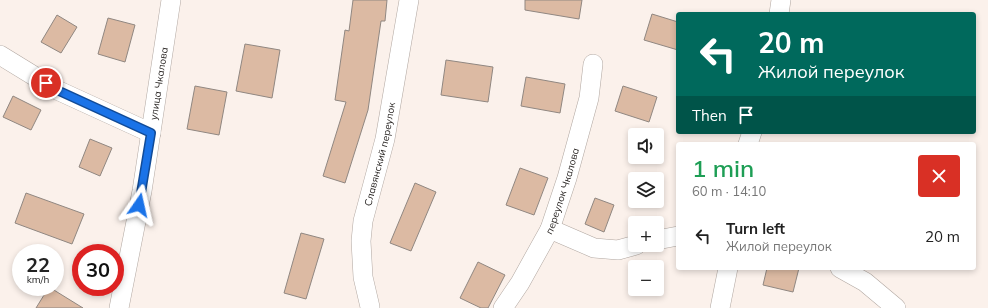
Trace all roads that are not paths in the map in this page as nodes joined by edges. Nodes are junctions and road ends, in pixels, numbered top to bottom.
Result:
1 (171, 0) edge
2 (408, 0) edge
3 (781, 0) edge
4 (779, 12) edge
5 (0, 55) edge
6 (593, 64) dead end
7 (151, 133) junction
8 (550, 229) junction
9 (676, 236) edge
10 (664, 239) edge
11 (628, 247) edge
12 (728, 270) edge
13 (844, 270) edge
14 (119, 308) edge
15 (371, 308) edge
16 (504, 308) edge
17 (720, 308) edge
18 (896, 308) edge

1 - 7 street, улица Чкалова
2 - 15 street, Славянский переулок
3 - 4 street
5 - 7 street
6 - 8 street, переулок Чкалова
7 - 14 street, улица Чкалова
8 - 11 street
8 - 16 street, переулок Чкалова
9 - 10 street
12 - 17 street
13 - 18 street

